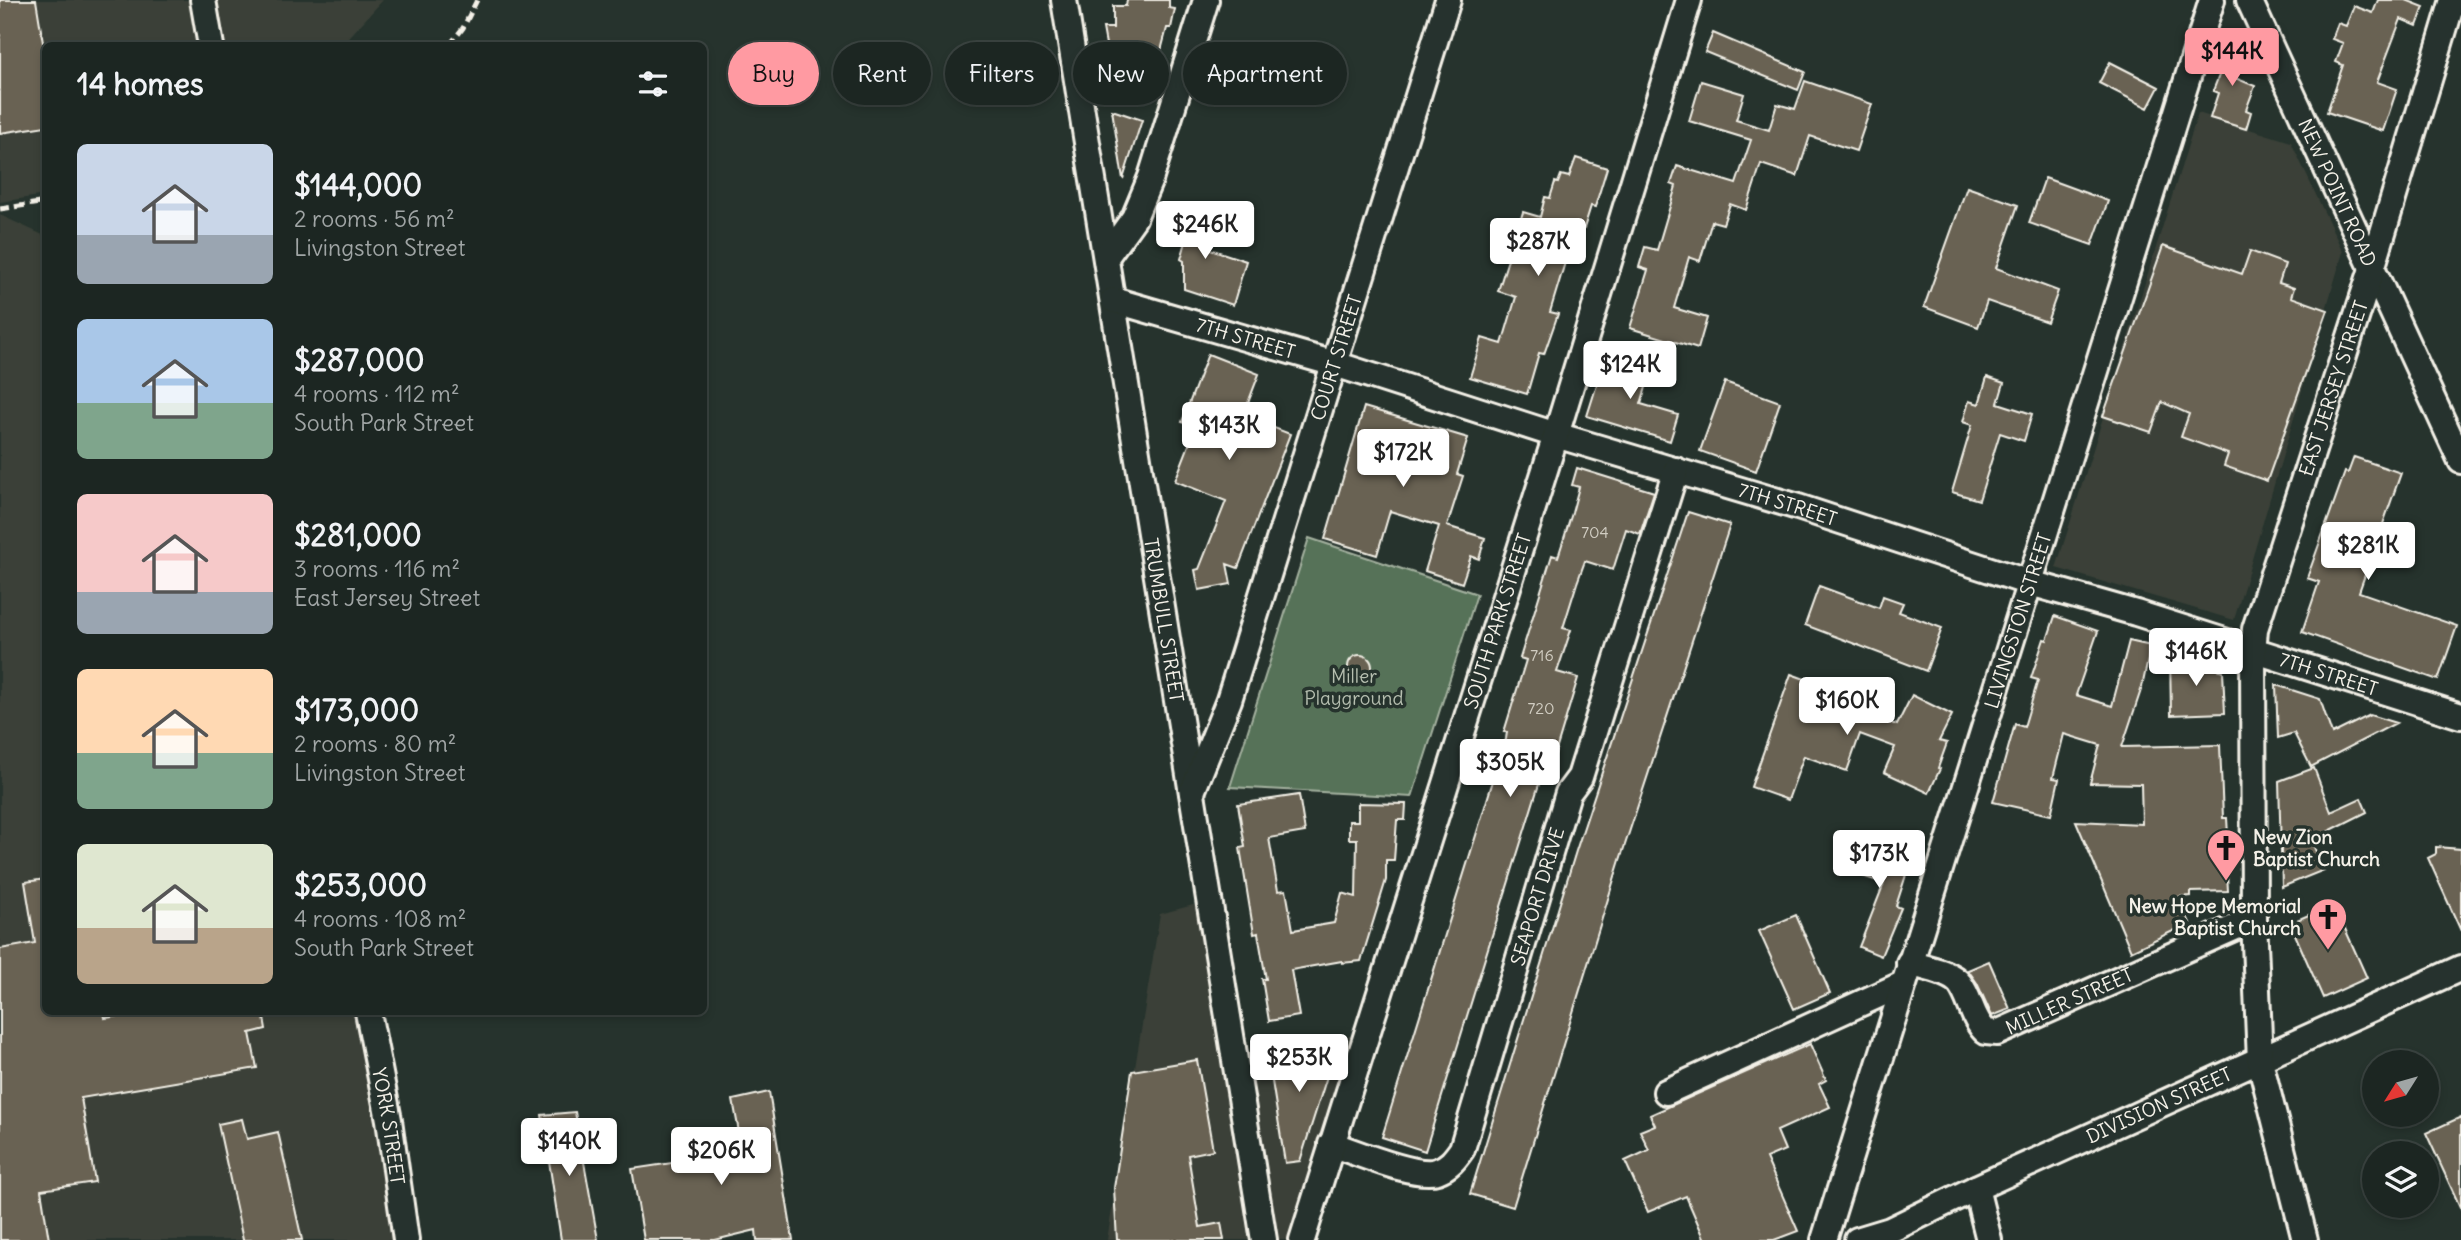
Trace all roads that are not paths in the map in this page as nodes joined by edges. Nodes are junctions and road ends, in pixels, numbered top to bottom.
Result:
1 (203, 0) edge
2 (1064, 0) edge
3 (1206, 0) edge
4 (1448, 0) edge
5 (1689, 0) edge
6 (2212, 0) edge
7 (2249, 0) edge
8 (2453, 0) edge
9 (210, 42) edge
10 (1106, 257) junction
11 (2372, 269) junction
12 (1113, 300) junction
13 (1335, 364) junction
14 (1556, 435) junction
15 (2461, 461) edge
16 (1676, 470) junction
17 (2030, 583) junction
18 (2253, 652) junction
19 (2461, 716) edge
20 (1192, 793) junction
21 (2254, 919) junction
22 (2461, 968) edge
23 (1906, 974) junction
24 (369, 1015) edge
25 (2260, 1060) junction
26 (1666, 1092) dead end
27 (1331, 1144) junction
28 (1976, 1188) junction
29 (406, 1240) edge
30 (1264, 1240) edge
31 (1302, 1240) edge
32 (1824, 1240) edge
33 (1857, 1240) edge
34 (1989, 1240) edge
35 (2305, 1240) edge

1 - 9 street
2 - 10 street, TRUMBULL STREET
3 - 10 street
4 - 13 street, COURT STREET
5 - 14 street, SOUTH PARK STREET
6 - 17 street, LIVINGSTON STREET
7 - 11 street, NEW POINT ROAD
8 - 11 street, EAST JERSEY STREET
10 - 12 street, TRUMBULL STREET
11 - 15 street, NEW POINT ROAD
11 - 18 street, EAST JERSEY STREET
12 - 13 street, 7TH STREET
12 - 20 street, TRUMBULL STREET
13 - 14 street, 7TH STREET
13 - 20 street, COURT STREET
14 - 16 street, 7TH STREET
14 - 27 street, SOUTH PARK STREET
16 - 17 street, 7TH STREET
16 - 27 street, SEAPORT DRIVE
17 - 18 street, 7TH STREET
17 - 23 street, LIVINGSTON STREET
18 - 19 street, 7TH STREET
18 - 21 street, EAST JERSEY STREET
20 - 30 street, TRUMBULL STREET
21 - 23 street, MILLER STREET
21 - 25 street, EAST JERSEY STREET
22 - 25 street, DIVISION STREET
23 - 26 street
23 - 32 street, LIVINGSTON STREET
24 - 29 street, YORK STREET
25 - 28 street, DIVISION STREET
25 - 35 street, EAST JERSEY STREET
27 - 31 street, SOUTH PARK STREET
28 - 33 street, DIVISION STREET
28 - 34 street

